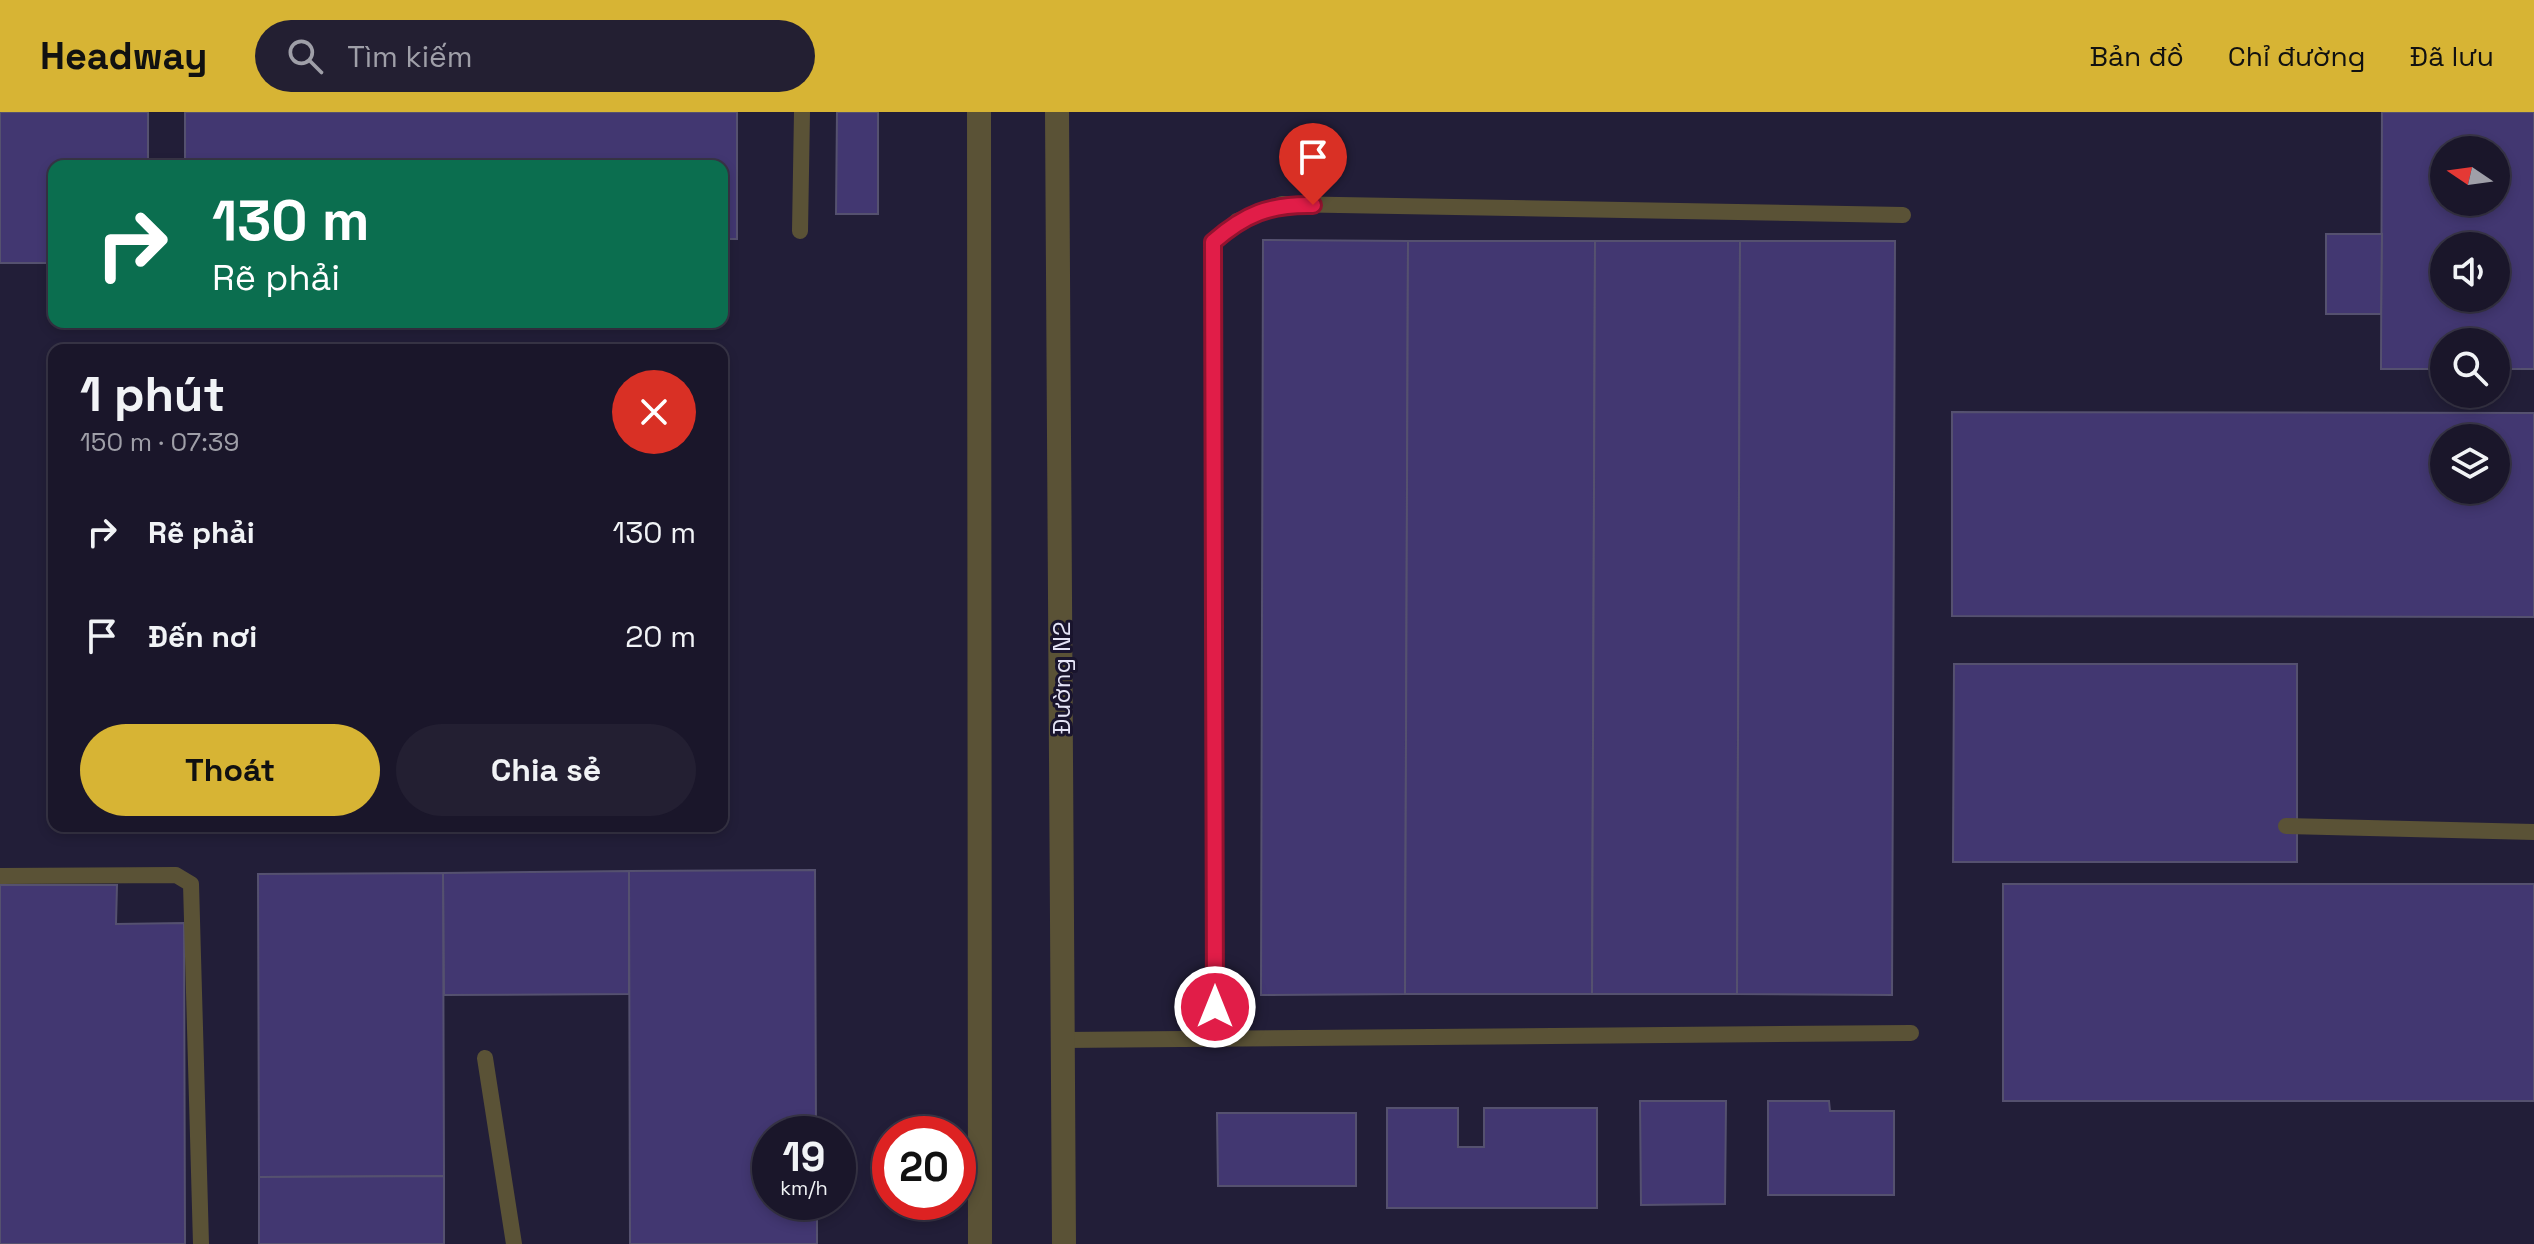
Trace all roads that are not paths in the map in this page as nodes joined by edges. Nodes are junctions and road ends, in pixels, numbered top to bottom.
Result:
1 (802, 112) edge
2 (979, 112) edge
3 (1057, 112) edge
4 (1903, 215) dead end
5 (800, 231) dead end
6 (2286, 826) dead end
7 (2534, 832) edge
8 (0, 876) edge
9 (1911, 1033) dead end
10 (1215, 1039) junction
11 (1063, 1040) junction
12 (485, 1058) dead end
13 (201, 1244) edge
14 (514, 1244) edge
15 (980, 1244) edge
16 (1064, 1244) edge

1 - 5 lane
2 - 15 street
3 - 11 street, Đường N2
4 - 10 lane
6 - 7 lane
8 - 13 lane
9 - 10 lane
10 - 11 lane
11 - 16 street, Đường N2
12 - 14 lane

